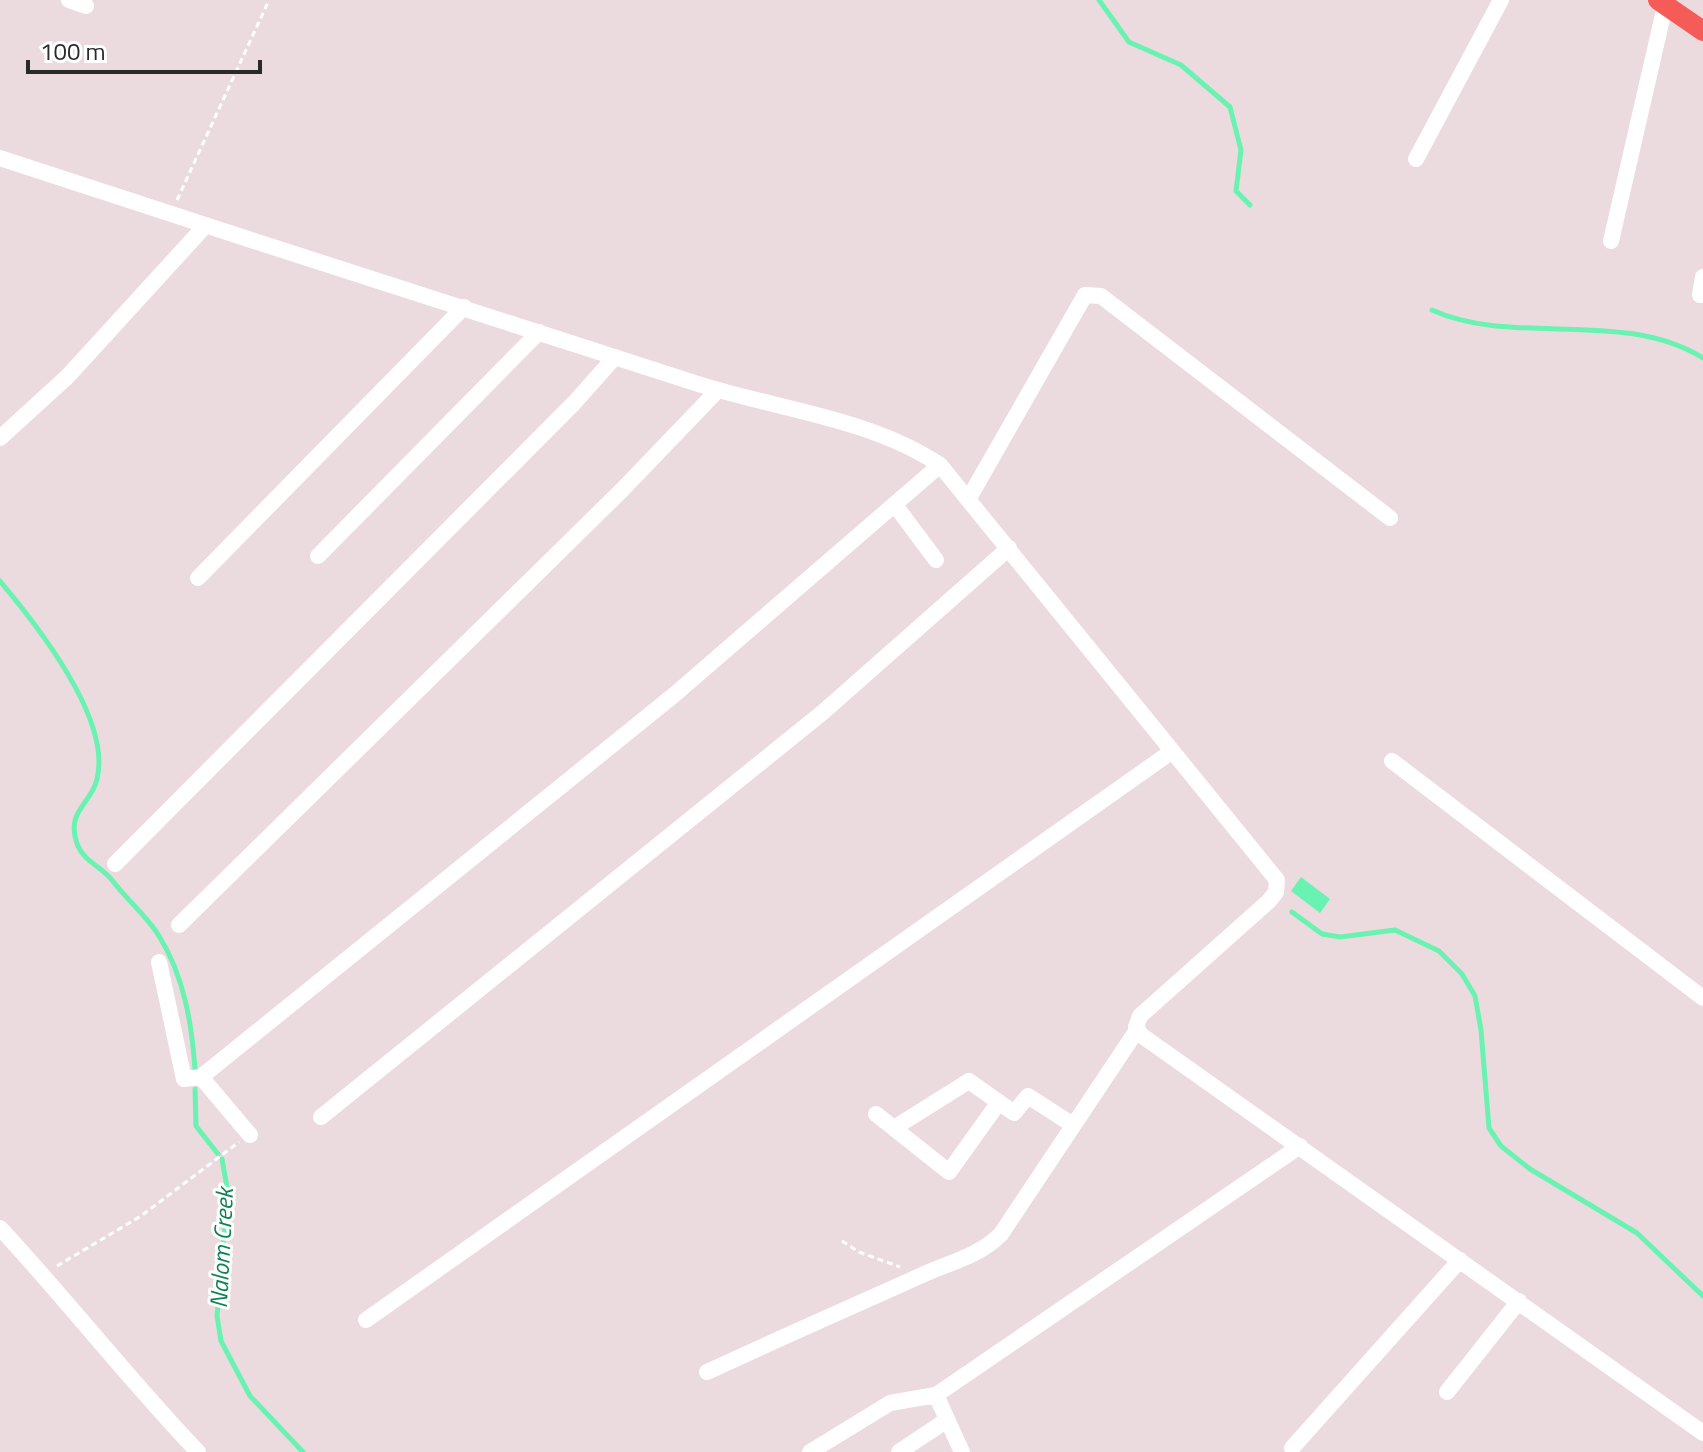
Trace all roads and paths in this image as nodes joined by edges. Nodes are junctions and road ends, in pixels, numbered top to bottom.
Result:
1 (69, 0) edge
2 (269, 0) edge
3 (1501, 0) edge
4 (1661, 3) edge
5 (86, 6) dead end
6 (1703, 31) edge
7 (0, 158) edge
8 (1416, 159) dead end
9 (171, 215) junction
10 (205, 226) junction
11 (1611, 241) dead end
12 (1703, 277) edge
13 (1700, 295) dead end
14 (464, 307) junction
15 (539, 332) junction
16 (615, 357) junction
17 (718, 390) junction
18 (0, 438) edge
19 (940, 465) junction
20 (969, 498) junction
21 (895, 505) junction
22 (1390, 518) dead end
23 (1009, 548) junction
24 (318, 556) dead end
25 (936, 560) dead end
26 (198, 578) dead end
27 (1171, 752) junction
28 (1392, 761) dead end
29 (115, 864) dead end
30 (179, 925) dead end
31 (159, 962) dead end
32 (1703, 998) edge
33 (1137, 1030) junction
34 (201, 1077) junction
35 (999, 1102) junction
36 (876, 1114) dead end
37 (321, 1117) dead end
38 (1073, 1125) junction
39 (894, 1128) junction
40 (250, 1135) joint
41 (1300, 1146) junction
42 (0, 1228) edge
43 (842, 1241) dead end
44 (1460, 1260) junction
45 (43, 1274) junction
46 (923, 1274) junction
47 (1519, 1301) junction
48 (366, 1320) dead end
49 (707, 1372) dead end
50 (1447, 1392) dead end
51 (936, 1395) junction
52 (947, 1420) junction
53 (1703, 1433) edge
54 (1292, 1448) dead end
55 (198, 1452) edge
56 (810, 1452) edge
57 (899, 1452) edge
58 (962, 1452) edge

1 - 5 street
2 - 9 path
3 - 8 street
4 - 6 main road
4 - 11 street
7 - 9 street
9 - 10 street
10 - 14 street
10 - 18 street
12 - 13 street
14 - 15 street
14 - 26 street
15 - 16 street
15 - 24 street
16 - 17 street
16 - 29 street
17 - 19 street
17 - 30 street
19 - 20 street
19 - 21 street
20 - 22 street
20 - 23 street
21 - 25 street
21 - 34 street
23 - 27 street
23 - 37 street
27 - 33 street
27 - 48 street
28 - 32 street
31 - 34 street
33 - 38 street
33 - 41 street
34 - 40 street
35 - 38 street
35 - 39 street
35 - 39 street
36 - 39 street
38 - 46 street
40 - 45 path
41 - 44 street
41 - 51 street
42 - 45 street
43 - 46 path
44 - 47 street
44 - 54 street
45 - 55 street
46 - 49 street
47 - 50 street
47 - 53 street
51 - 52 street
51 - 56 street
52 - 57 street
52 - 58 street

